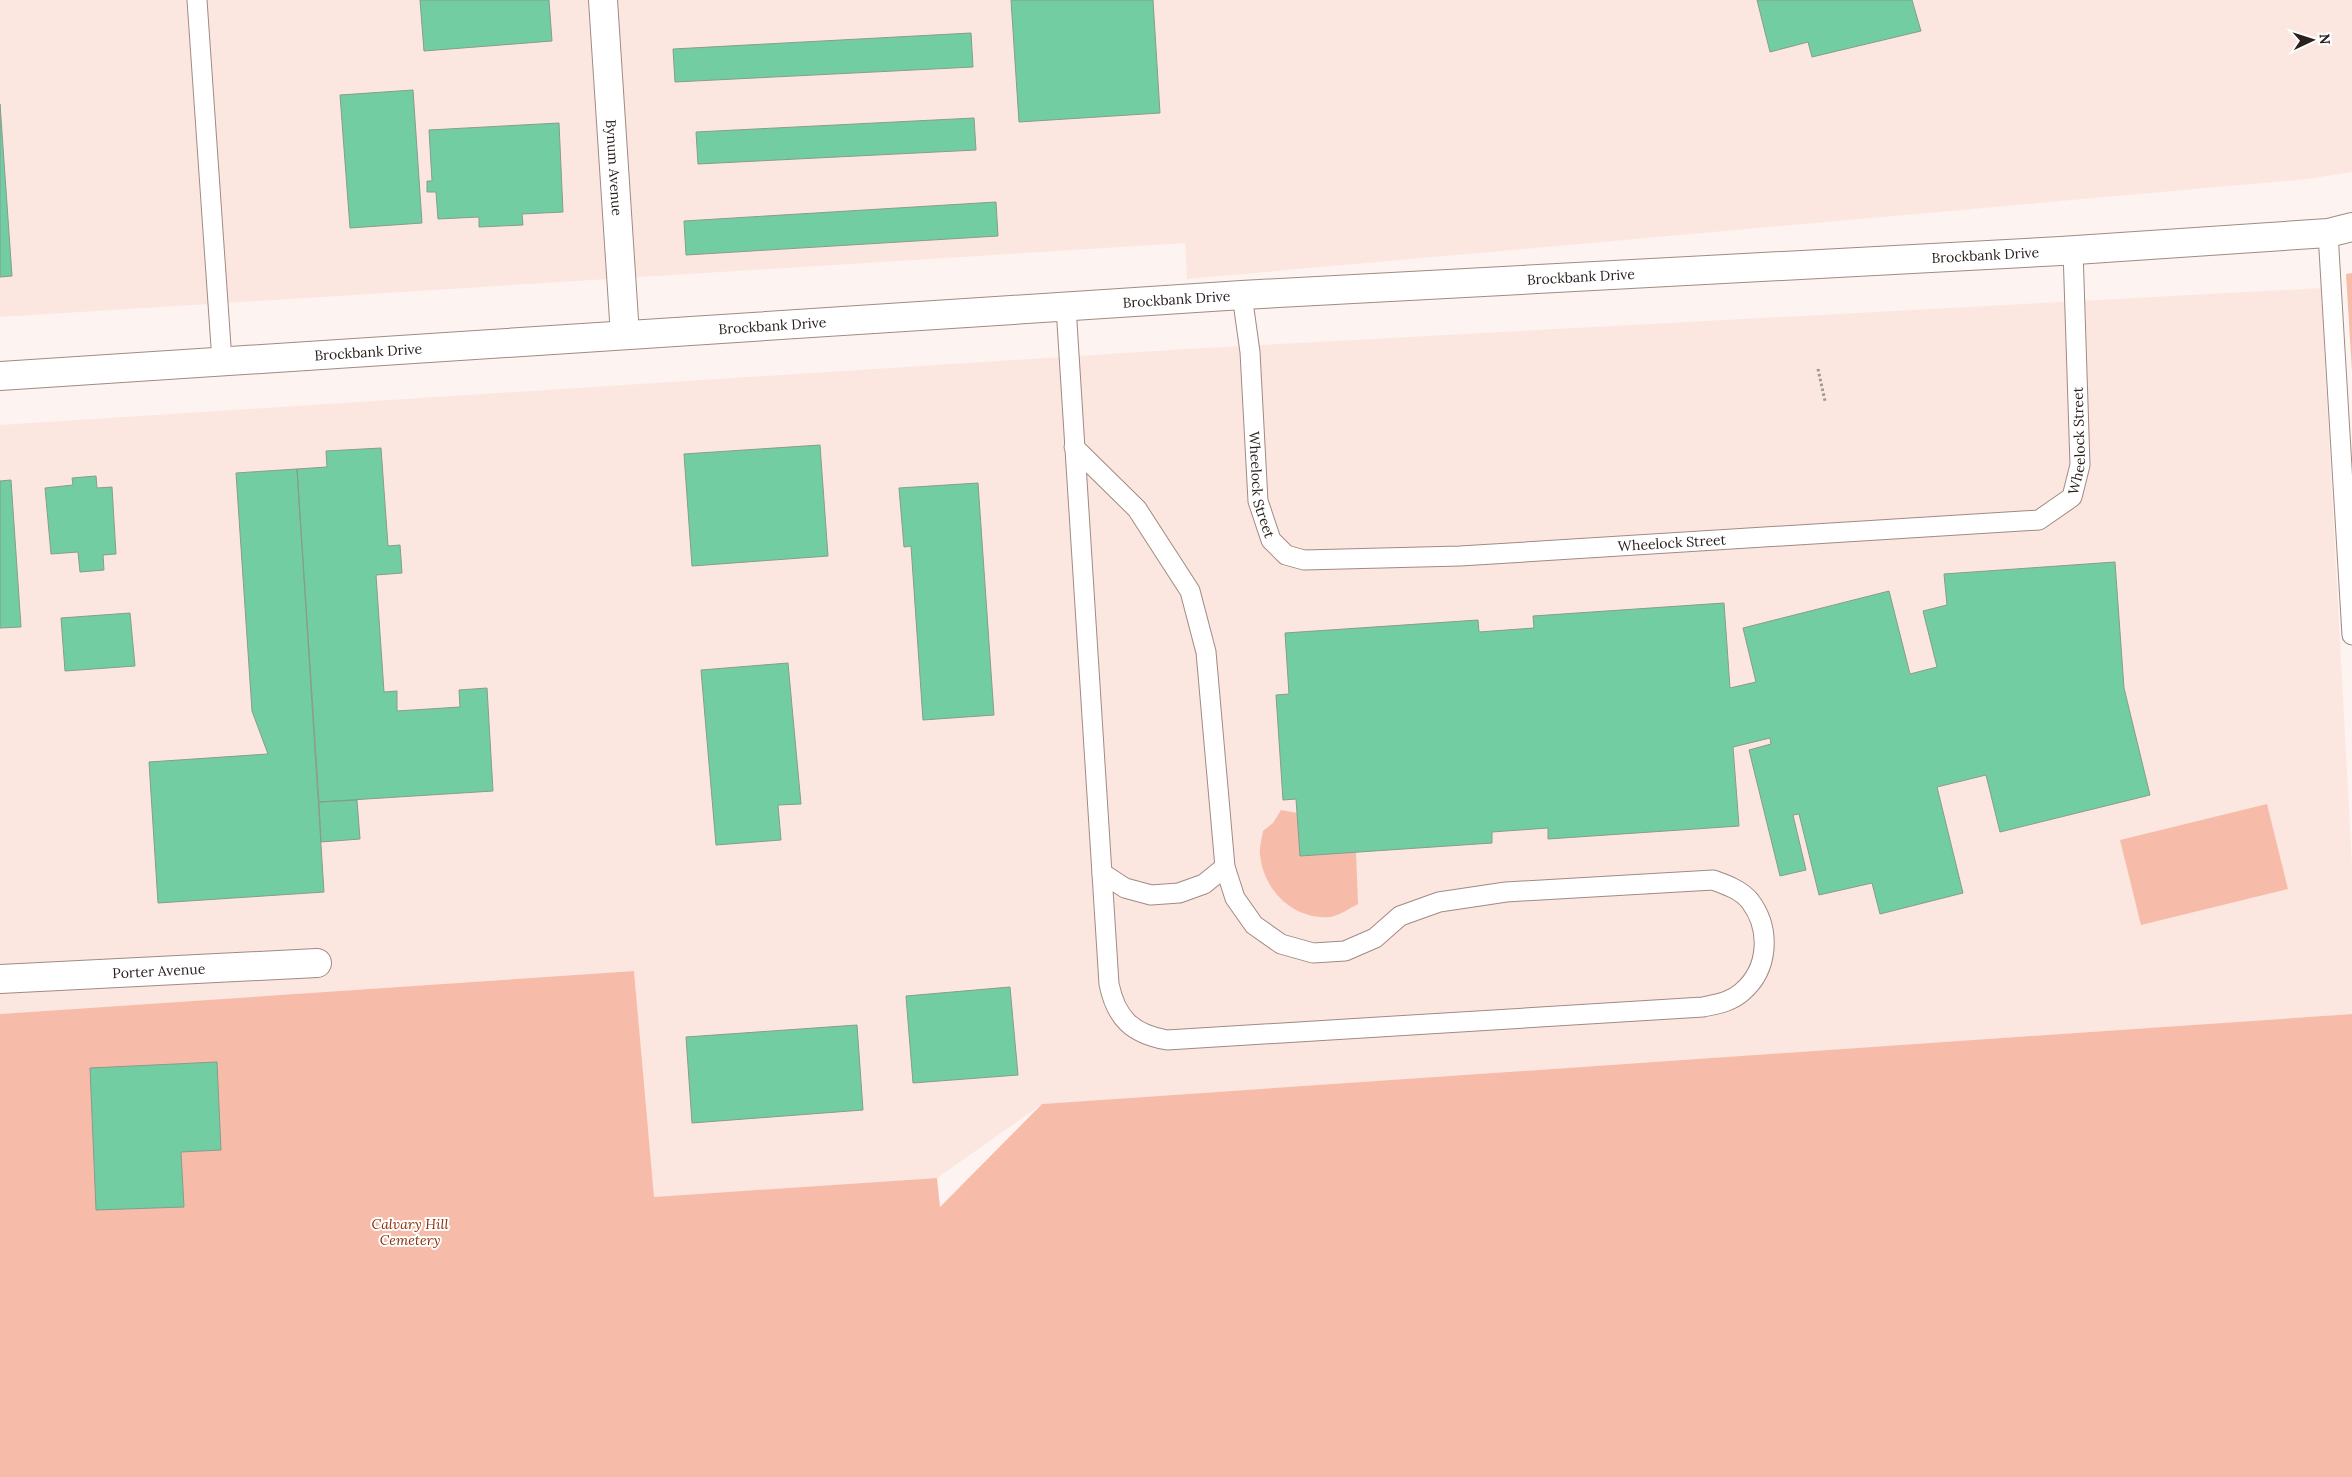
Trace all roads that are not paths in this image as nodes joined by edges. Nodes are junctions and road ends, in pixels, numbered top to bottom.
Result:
1 (197, 0) edge
2 (603, 0) edge
3 (2340, 230) edge
4 (2073, 250) junction
5 (1242, 295) junction
6 (1066, 307) junction
7 (625, 335) junction
8 (222, 361) junction
9 (0, 376) edge
10 (1074, 447) junction
11 (2352, 635) edge
12 (1225, 867) junction
13 (1102, 873) junction
14 (317, 963) dead end
15 (0, 979) edge

1 - 8 lane
2 - 7 street, Bynum Avenue
3 - 4 street, Brockbank Drive
3 - 11 lane
4 - 5 street, Brockbank Drive
4 - 5 lane, Wheelock Street
5 - 6 street, Brockbank Drive
6 - 7 street, Brockbank Drive
6 - 10 lane
7 - 8 street, Brockbank Drive
8 - 9 street, Brockbank Drive
10 - 12 lane
10 - 13 lane
12 - 13 lane
12 - 13 lane
14 - 15 street, Porter Avenue

